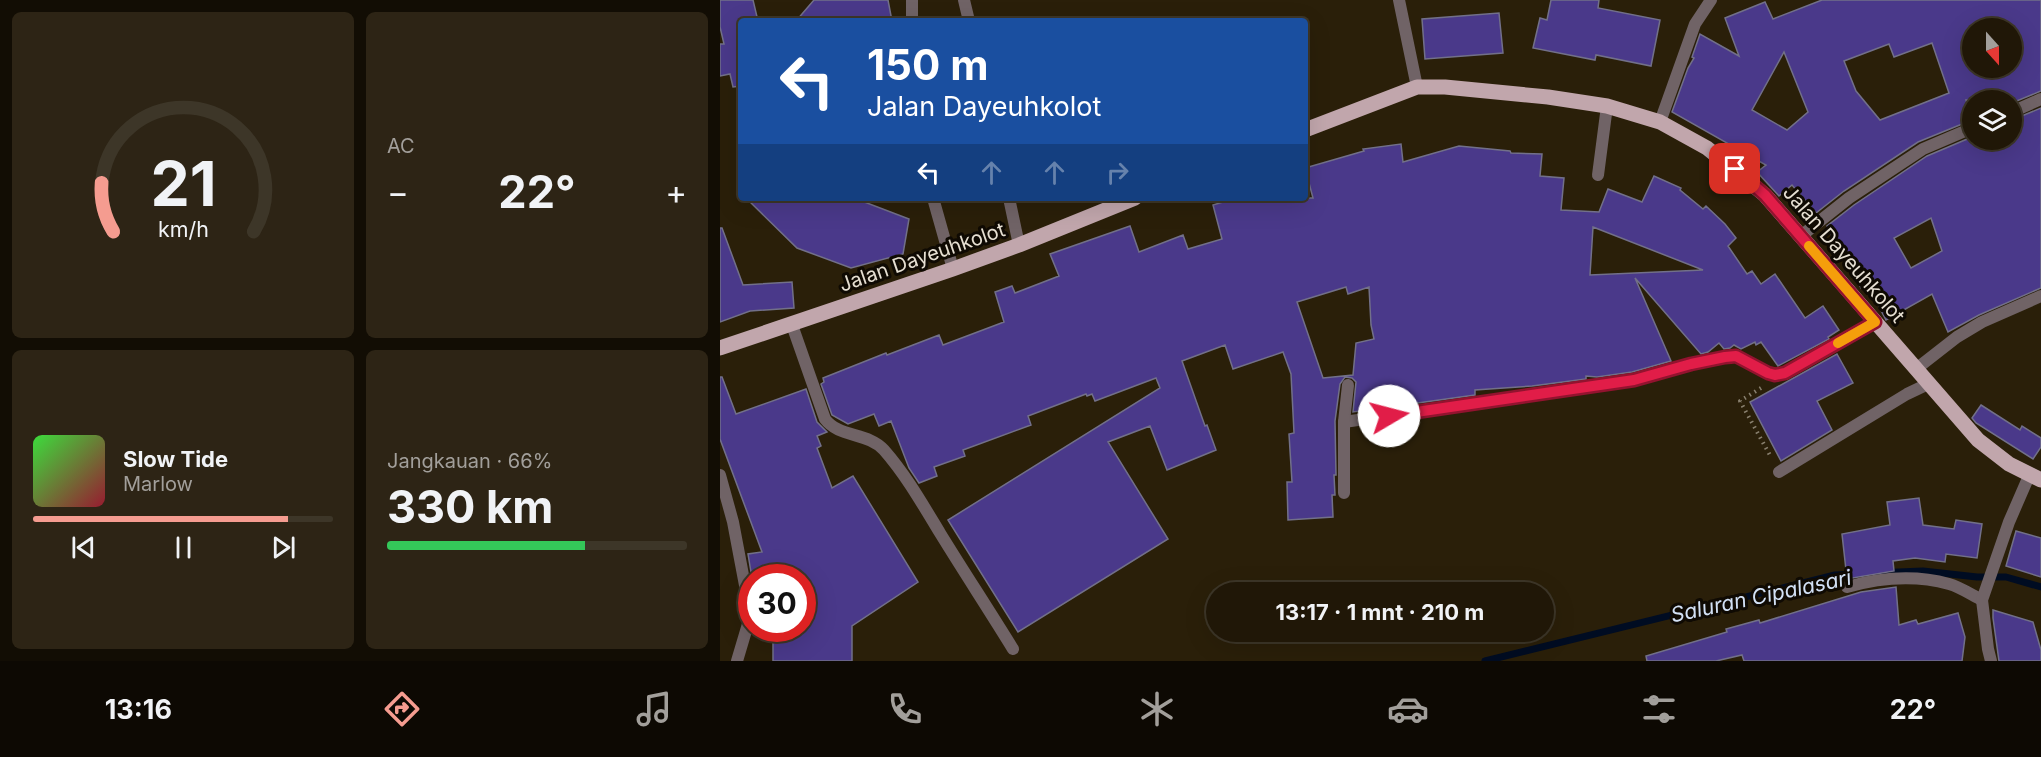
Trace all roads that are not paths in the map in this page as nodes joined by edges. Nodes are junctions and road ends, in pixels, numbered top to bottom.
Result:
1 (912, 0) edge
2 (964, 0) edge
3 (1399, 0) edge
4 (1712, 0) edge
5 (912, 18) edge
6 (968, 18) edge
7 (1417, 87) junction
8 (2041, 99) edge
9 (1607, 106) junction
10 (2022, 108) edge
11 (1660, 122) junction
12 (1308, 129) edge
13 (1962, 132) edge
14 (1598, 175) dead end
15 (934, 201) edge
16 (1010, 201) edge
17 (1128, 201) edge
18 (1801, 236) junction
19 (1019, 245) junction
20 (953, 269) junction
21 (2041, 296) edge
22 (1875, 322) junction
23 (792, 324) junction
24 (720, 348) edge
25 (1916, 369) junction
26 (1928, 384) junction
27 (1348, 385) dead end
28 (1344, 422) junction
29 (1779, 472) road end
30 (720, 475) edge
31 (2035, 478) edge
32 (1344, 493) dead end
33 (1847, 588) dead end
34 (1984, 596) junction
35 (1013, 649) dead end
36 (737, 661) edge
37 (1991, 661) edge

1 - 5 street
2 - 6 street
3 - 7 street
4 - 11 street
7 - 9 main road, Jalan Dayeuhkolot
7 - 12 main road, Jalan Dayeuhkolot
8 - 10 street
9 - 11 main road, Jalan Dayeuhkolot
9 - 14 street
11 - 18 main road, Jalan Dayeuhkolot
13 - 18 street
15 - 20 street
16 - 19 street
17 - 19 main road, Jalan Dayeuhkolot
18 - 22 main road, Jalan Dayeuhkolot
19 - 20 main road, Jalan Dayeuhkolot
20 - 23 main road, Jalan Dayeuhkolot
21 - 25 street
22 - 25 main road, Jalan Dayeuhkolot
22 - 28 street
23 - 24 main road, Jalan Dayeuhkolot
23 - 35 street
25 - 26 main road, Jalan Dayeuhkolot
26 - 29 street
26 - 31 main road, Jalan Dayeuhkolot
27 - 28 street
28 - 32 street
30 - 36 street
31 - 34 street
33 - 34 street
34 - 37 street

